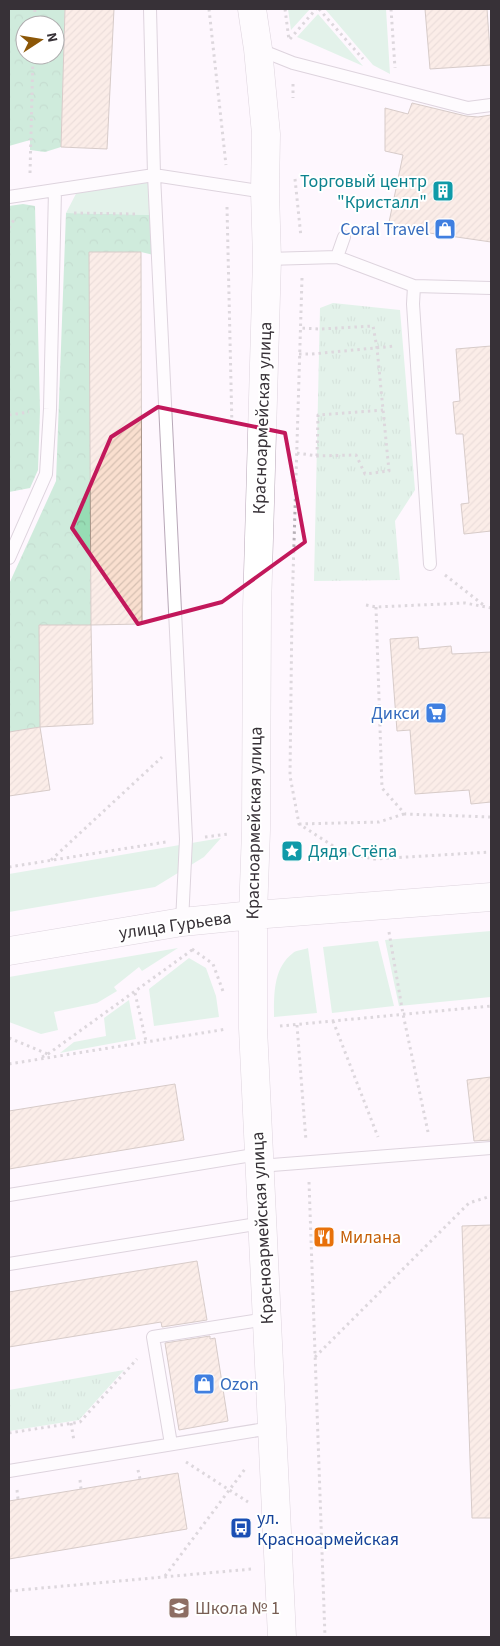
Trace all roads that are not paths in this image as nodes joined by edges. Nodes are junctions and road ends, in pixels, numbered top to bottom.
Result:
1 (150, 9) edge
2 (252, 9) edge
3 (258, 49) junction
4 (491, 105) edge
5 (154, 175) junction
6 (54, 190) junction
7 (265, 192) junction
8 (9, 197) edge
9 (344, 237) dead end
10 (337, 257) junction
11 (267, 259) junction
12 (414, 286) junction
13 (491, 288) edge
14 (9, 558) edge
15 (430, 564) road end
16 (491, 897) edge
17 (253, 915) junction
18 (182, 922) junction
19 (9, 951) edge
20 (491, 1148) edge
21 (259, 1160) junction
22 (9, 1195) edge
23 (262, 1223) junction
24 (9, 1264) edge
25 (266, 1319) junction
26 (271, 1428) junction
27 (166, 1445) junction
28 (9, 1471) edge
29 (282, 1637) edge

1 - 5 lane
2 - 3 main road, Красноармейская улица
3 - 4 lane
3 - 7 main road, Красноармейская улица
5 - 6 lane
5 - 7 lane
5 - 18 lane
6 - 8 lane
6 - 14 lane
7 - 11 main road, Красноармейская улица
9 - 10 lane
10 - 11 lane
10 - 12 lane
11 - 17 main road, Красноармейская улица
12 - 13 lane
12 - 15 lane
16 - 17 main road, улица Гурьева
17 - 18 main road, улица Гурьева
17 - 21 main road, Красноармейская улица
18 - 19 main road, улица Гурьева
20 - 21 lane
21 - 22 lane
21 - 23 main road, Красноармейская улица
23 - 24 lane
23 - 25 main road, Красноармейская улица
25 - 26 main road, Красноармейская улица
25 - 27 lane
26 - 27 lane
26 - 29 main road, Красноармейская улица
27 - 28 lane

